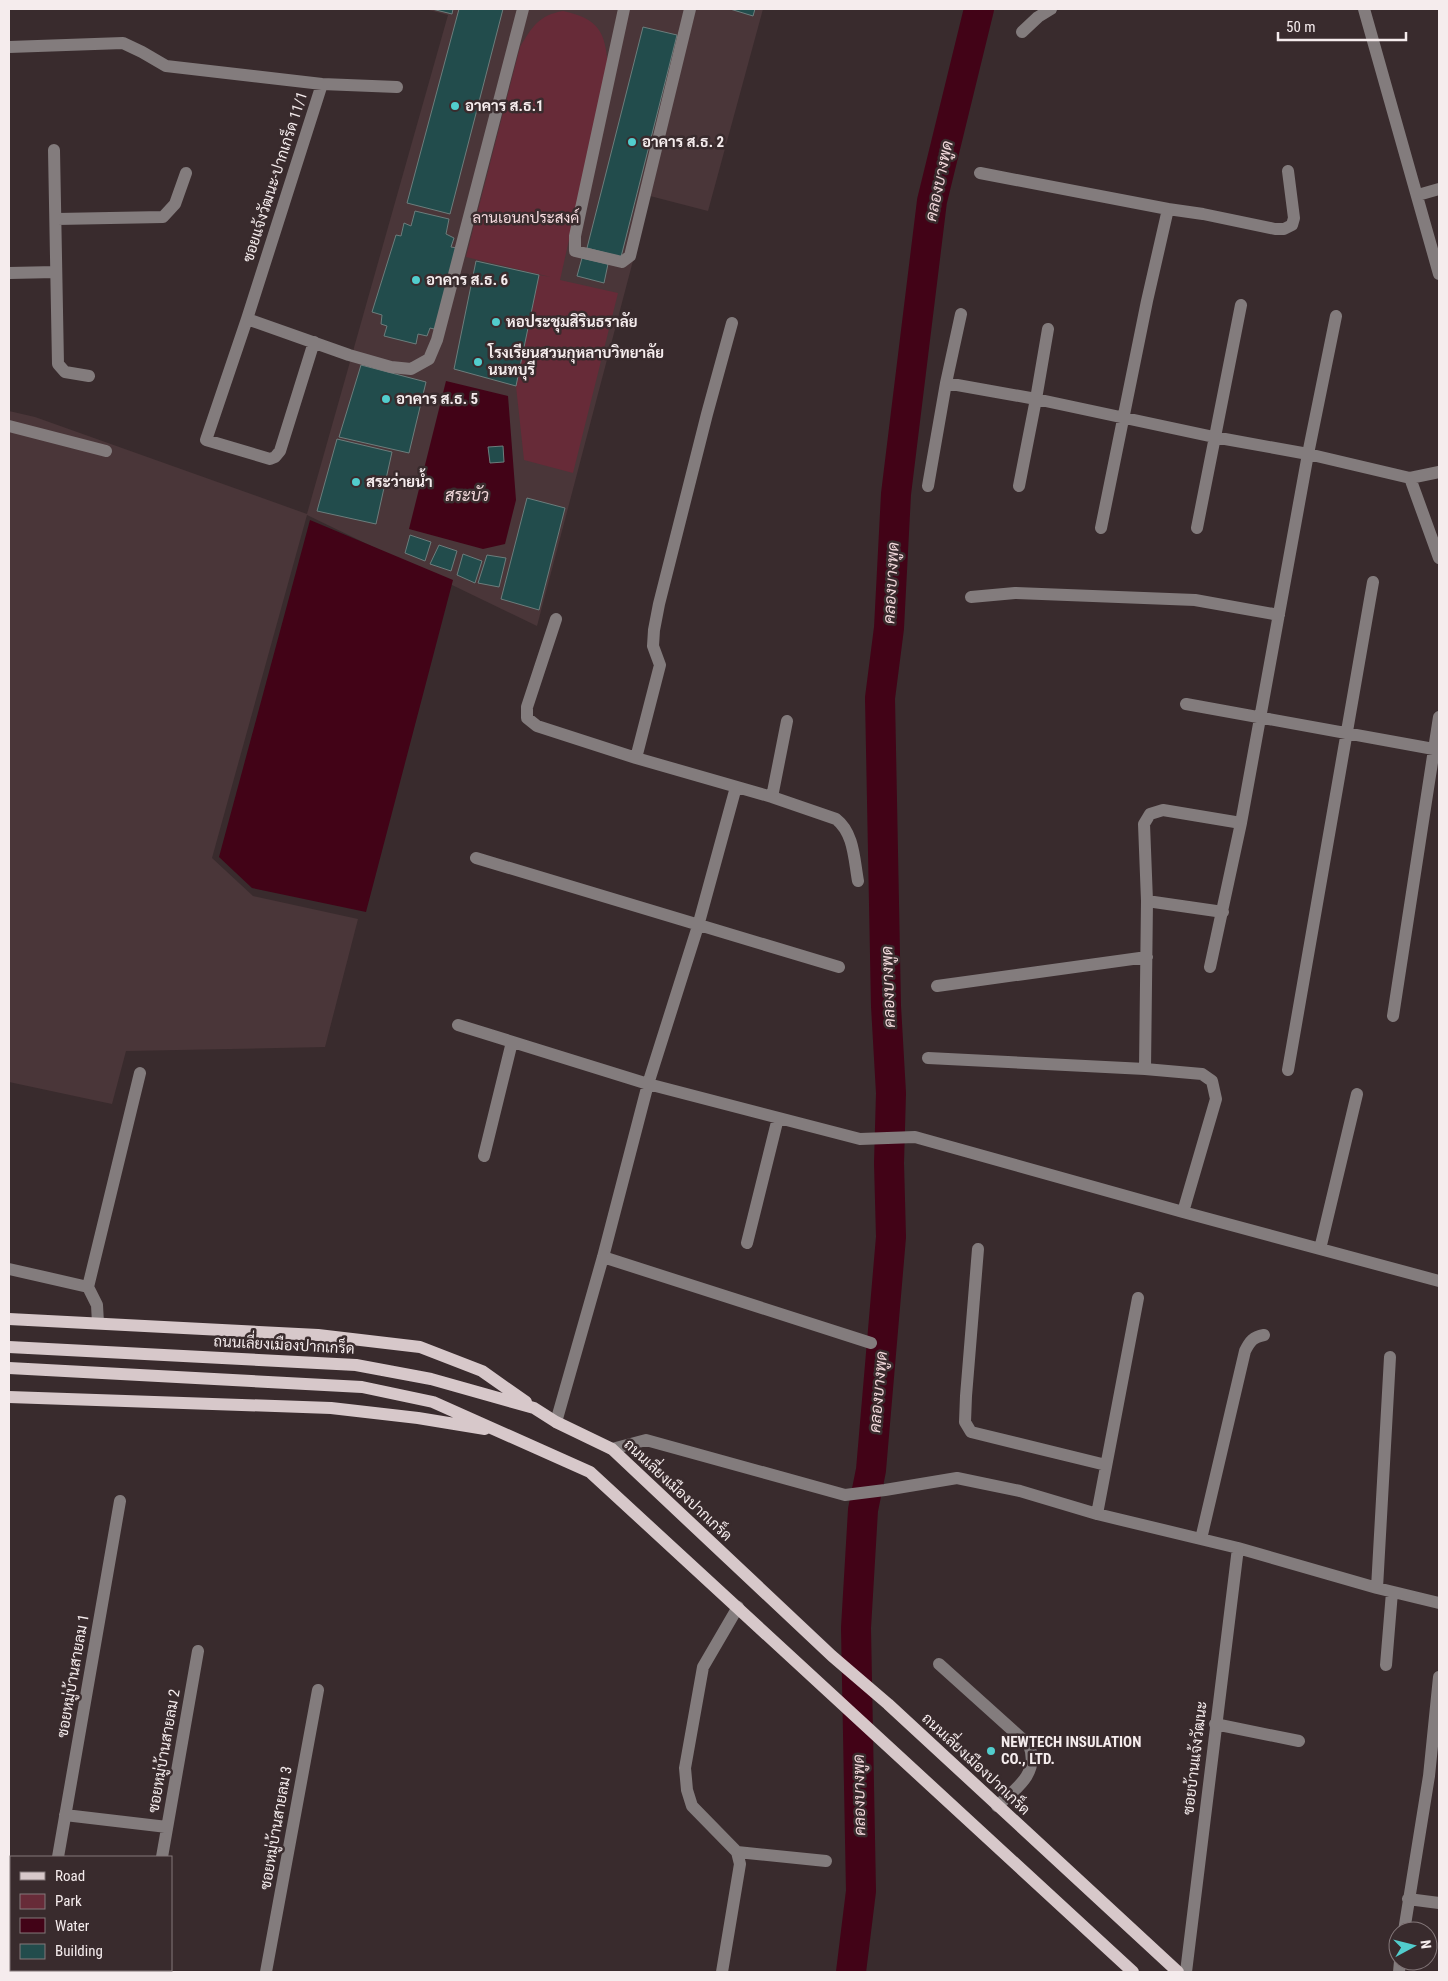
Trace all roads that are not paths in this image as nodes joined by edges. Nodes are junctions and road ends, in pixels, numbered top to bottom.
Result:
1 (524, 9) edge
2 (624, 9) edge
3 (690, 9) edge
4 (1051, 9) edge
5 (1364, 9) edge
6 (1022, 32) dead end
7 (9, 47) edge
8 (322, 84) junction
9 (397, 87) dead end
10 (54, 150) dead end
11 (1288, 171) dead end
12 (186, 173) dead end
13 (980, 173) dead end
14 (1439, 189) edge
15 (1418, 195) junction
16 (1168, 209) junction
17 (56, 219) junction
18 (56, 272) junction
19 (9, 273) edge
20 (1439, 274) edge
21 (1240, 304) dead end
22 (961, 314) dead end
23 (1336, 316) dead end
24 (247, 319) junction
25 (732, 323) dead end
26 (1048, 329) dead end
27 (314, 342) junction
28 (89, 376) dead end
29 (946, 383) junction
30 (1036, 399) junction
31 (1123, 418) junction
32 (9, 426) edge
33 (1214, 437) junction
34 (106, 451) dead end
35 (1308, 454) junction
36 (1439, 472) edge
37 (1410, 478) junction
38 (928, 486) dead end
39 (1019, 486) dead end
40 (1102, 528) dead end
41 (1197, 528) dead end
42 (1439, 558) edge
43 (1373, 582) dead end
44 (971, 597) dead end
45 (1279, 615) junction
46 (556, 619) dead end
47 (1186, 704) dead end
48 (1439, 717) edge
49 (1260, 718) junction
50 (787, 721) dead end
51 (1346, 732) junction
52 (1437, 750) edge
53 (636, 758) junction
54 (736, 787) junction
55 (772, 797) junction
56 (1241, 823) junction
57 (476, 858) dead end
58 (858, 881) dead end
59 (1147, 901) junction
60 (1223, 912) junction
61 (698, 926) junction
62 (1146, 957) junction
63 (839, 967) dead end
64 (1210, 967) dead end
65 (937, 986) dead end
66 (1393, 1016) dead end
67 (458, 1026) dead end
68 (512, 1042) junction
69 (928, 1058) dead end
70 (1145, 1069) junction
71 (1288, 1070) dead end
72 (140, 1073) dead end
73 (648, 1084) junction
74 (1357, 1094) dead end
75 (778, 1118) junction
76 (484, 1156) dead end
77 (1183, 1212) junction
78 (747, 1243) dead end
79 (1320, 1249) junction
80 (978, 1250) dead end
81 (603, 1257) junction
82 (9, 1269) edge
83 (1439, 1281) edge
84 (88, 1287) junction
85 (1138, 1298) dead end
86 (9, 1318) edge
87 (98, 1323) junction
88 (1264, 1336) dead end
89 (871, 1343) dead end
90 (9, 1347) edge
91 (1390, 1357) dead end
92 (9, 1368) edge
93 (9, 1397) edge
94 (534, 1408) junction
95 (556, 1422) junction
96 (505, 1433) junction
97 (612, 1449) junction
98 (1106, 1465) junction
99 (120, 1501) dead end
100 (1096, 1514) junction
101 (1201, 1539) junction
102 (1238, 1548) junction
103 (1377, 1588) junction
104 (1392, 1592) junction
105 (1439, 1603) edge
106 (738, 1607) junction
107 (198, 1651) dead end
108 (939, 1664) dead end
109 (1386, 1666) dead end
110 (1439, 1677) edge
111 (318, 1690) dead end
112 (1215, 1724) junction
113 (1299, 1741) dead end
114 (997, 1806) junction
115 (65, 1816) junction
116 (167, 1827) junction
117 (737, 1852) junction
118 (58, 1856) edge
119 (162, 1856) edge
120 (826, 1861) dead end
121 (1408, 1898) junction
122 (1439, 1903) edge
123 (1405, 1921) edge
124 (266, 1972) edge
125 (722, 1972) edge
126 (1133, 1972) edge
127 (1178, 1972) edge
128 (1186, 1972) edge

1 - 27 street
2 - 3 street
4 - 6 street
5 - 15 street
7 - 8 street, ซอยแจ้งวัฒนะ-ปากเกร็ด 11/1
8 - 9 street
8 - 24 street, ซอยแจ้งวัฒนะ-ปากเกร็ด 11/1
10 - 17 street
11 - 16 street
12 - 17 street
13 - 16 street
14 - 15 street
15 - 20 street
16 - 31 street
17 - 18 street
18 - 19 street
18 - 28 street
21 - 33 street
22 - 29 street
23 - 35 street
24 - 27 street
24 - 27 street, ซอยแจ้งวัฒนะ-ปากเกร็ด 11/1
25 - 53 street
26 - 30 street
29 - 30 street
29 - 38 street
30 - 31 street
30 - 39 street
31 - 33 street
31 - 40 street
32 - 34 street
33 - 35 street
33 - 41 street
35 - 37 street
35 - 45 street
36 - 37 street
37 - 42 street
43 - 51 street
44 - 45 street
45 - 49 street
46 - 53 street
47 - 49 street
48 - 52 street
49 - 51 street
49 - 56 street
50 - 55 street
51 - 52 street
51 - 71 street
52 - 66 street
53 - 54 street
54 - 55 street
54 - 61 street
55 - 58 street
56 - 59 street
56 - 60 street
57 - 61 street
59 - 60 street
59 - 62 street
60 - 64 street
61 - 63 street
61 - 73 street
62 - 65 street
62 - 70 street
67 - 68 street
68 - 73 street
68 - 76 street
69 - 70 street
70 - 77 street
72 - 84 street
73 - 75 street
73 - 81 street
74 - 79 street
75 - 77 street
75 - 78 street
77 - 79 street
79 - 83 street
80 - 98 street
81 - 89 street
81 - 95 street
82 - 84 street
84 - 87 street
85 - 98 street
86 - 87 main road
87 - 94 main road
88 - 101 street
90 - 94 main road, ถนนเลี่ยงเมืองปากเกร็ด
91 - 103 street
92 - 96 main road
93 - 96 main road
94 - 95 main road, ถนนเลี่ยงเมืองปากเกร็ด
95 - 97 main road, ถนนเลี่ยงเมืองปากเกร็ด
96 - 106 main road
97 - 100 street
97 - 114 main road, ถนนเลี่ยงเมืองปากเกร็ด
98 - 100 street
99 - 115 street, ซอยหมู่บ้านสายลม 1
100 - 101 street
101 - 102 street
102 - 103 street
102 - 112 street, ซอยบ้านแจ้งวัฒนะ
103 - 104 street
104 - 105 street
104 - 109 street
106 - 117 street
106 - 126 main road
107 - 116 street, ซอยหมู่บ้านสายลม 2
108 - 114 street
110 - 121 street
111 - 124 street, ซอยหมู่บ้านสายลม 3
112 - 113 street
112 - 128 street, ซอยบ้านแจ้งวัฒนะ
114 - 127 main road, ถนนเลี่ยงเมืองปากเกร็ด
115 - 116 street
115 - 118 street, ซอยหมู่บ้านสายลม 1
116 - 119 street, ซอยหมู่บ้านสายลม 2
117 - 120 street
117 - 125 street
121 - 122 street
121 - 123 street

